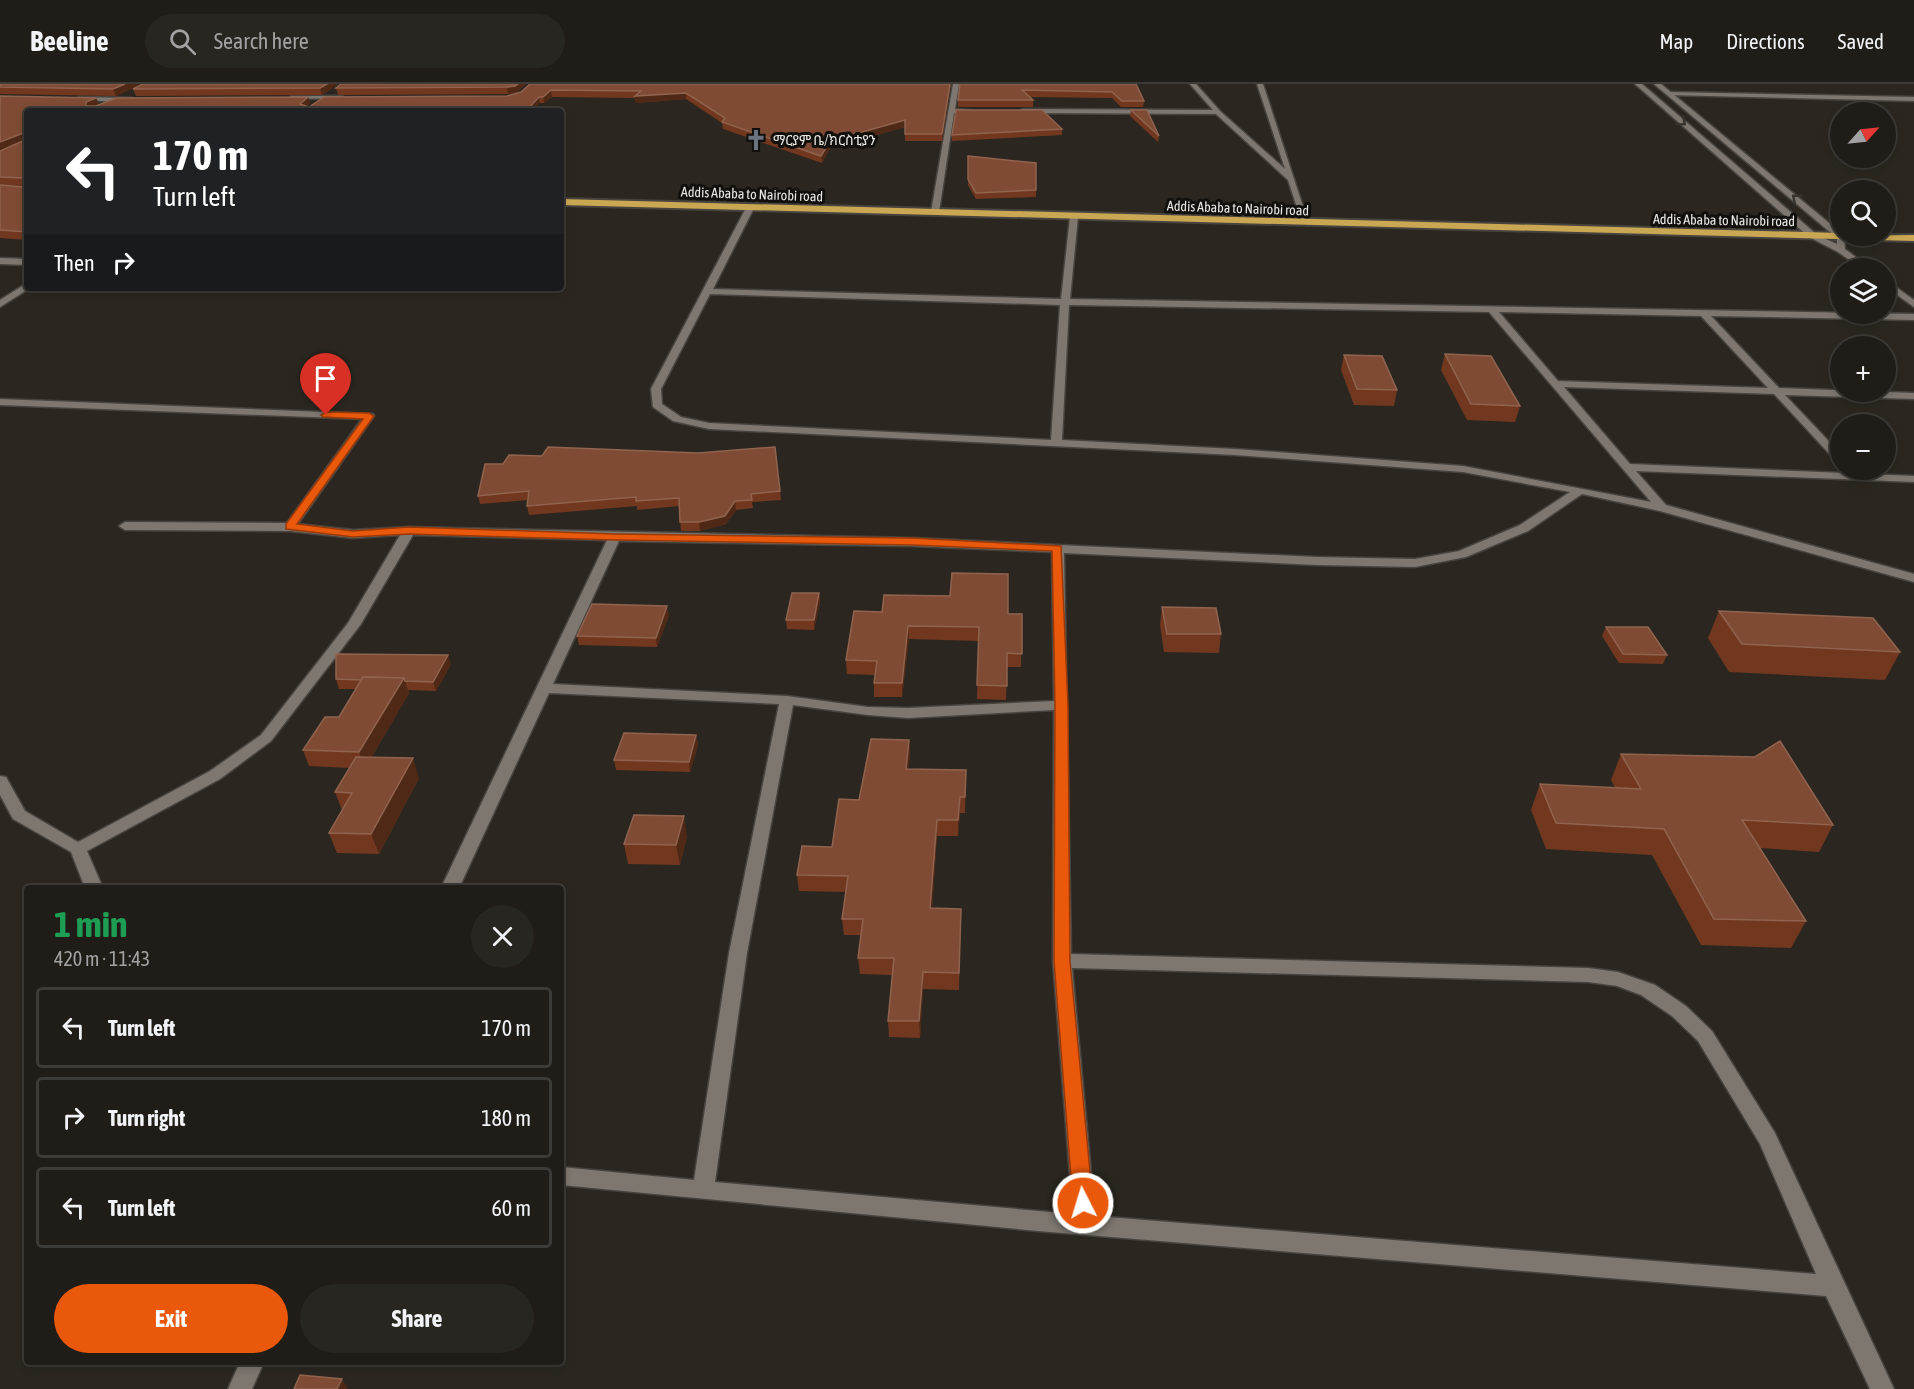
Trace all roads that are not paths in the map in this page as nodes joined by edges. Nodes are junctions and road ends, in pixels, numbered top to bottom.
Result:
1 (956, 84) edge
2 (1194, 84) edge
3 (1260, 84) edge
4 (1638, 84) edge
5 (1657, 84) edge
6 (339, 89) edge
7 (135, 92) edge
8 (1669, 94) junction
9 (279, 98) edge
10 (325, 98) junction
11 (348, 98) edge
12 (71, 99) edge
13 (1914, 99) edge
14 (119, 100) junction
15 (142, 100) edge
16 (316, 105) edge
17 (102, 107) edge
18 (951, 111) junction
19 (986, 111) edge
20 (1009, 111) edge
21 (1218, 112) junction
22 (1292, 180) junction
23 (564, 202) edge
24 (750, 208) junction
25 (935, 212) junction
26 (1074, 217) junction
27 (1306, 224) junction
28 (1830, 228) edge
29 (1812, 235) junction
30 (1830, 236) edge
31 (1896, 238) edge
32 (1914, 238) edge
33 (1841, 246) edge
34 (1841, 250) junction
35 (1852, 258) edge
36 (0, 261) edge
37 (24, 262) edge
38 (24, 288) edge
39 (1896, 290) edge
40 (707, 291) junction
41 (1065, 302) junction
42 (0, 304) edge
43 (1914, 304) edge
44 (1491, 309) junction
45 (1702, 312) junction
46 (1914, 317) edge
47 (1556, 384) junction
48 (1777, 391) junction
49 (1914, 396) edge
50 (0, 402) edge
51 (1056, 443) junction
52 (1830, 448) edge
53 (1627, 467) junction
54 (1830, 472) edge
55 (1896, 477) edge
56 (1914, 479) edge
57 (1580, 490) junction
58 (1662, 508) junction
59 (125, 526) dead end
60 (290, 527) junction
61 (409, 531) junction
62 (615, 537) junction
63 (1058, 548) junction
64 (1914, 578) edge
65 (545, 688) junction
66 (787, 700) junction
67 (1061, 705) junction
68 (0, 781) edge
69 (78, 849) junction
70 (93, 885) edge
71 (451, 885) edge
72 (1062, 961) junction
73 (564, 1176) edge
74 (702, 1191) junction
75 (1085, 1225) junction
76 (1833, 1286) junction
77 (251, 1365) edge
78 (240, 1389) edge
79 (1882, 1389) edge

1 - 18 street
2 - 21 street
3 - 22 street
4 -> 29 street
5 - 8 street
6 - 10 street
7 - 14 street
8 - 13 street
28 -> 8 street
9 - 10 street
10 - 11 street
10 - 16 street
12 - 14 street
14 - 15 street
14 - 17 street
18 - 19 street
18 - 25 street
20 - 21 street
21 - 22 street
22 - 27 street
23 - 24 highway, Addis Ababa to Nairobi road
24 - 25 highway, Addis Ababa to Nairobi road
24 - 40 street
25 - 26 highway, Addis Ababa to Nairobi road
26 - 27 highway, Addis Ababa to Nairobi road
26 - 41 street
27 - 29 highway, Addis Ababa to Nairobi road
29 - 30 highway, Addis Ababa to Nairobi road
29 - 34 street
31 - 32 highway, Addis Ababa to Nairobi road
33 - 34 street
34 - 35 street
36 - 37 street
38 - 42 street
39 - 43 street
40 - 41 street
40 - 51 street
41 - 44 street
41 - 51 street
44 - 45 street
44 - 47 street
45 - 46 street
45 - 48 street
47 - 48 street
47 - 53 street
48 - 49 street
48 - 52 street
50 - 60 street
51 - 57 street
53 - 54 street
53 - 58 street
55 - 56 street
57 - 58 street
57 - 63 street
58 - 64 street
59 - 60 street
60 - 61 street
61 - 62 street
61 - 69 street
62 - 63 street
62 - 65 street
63 - 67 street
65 - 66 street
65 - 71 street
66 - 67 street
66 - 74 street
67 - 72 street
68 - 69 street
69 - 70 street
72 - 75 street
72 - 76 street
73 - 74 street
74 - 75 street
75 - 76 street
76 - 79 street
77 - 78 street

